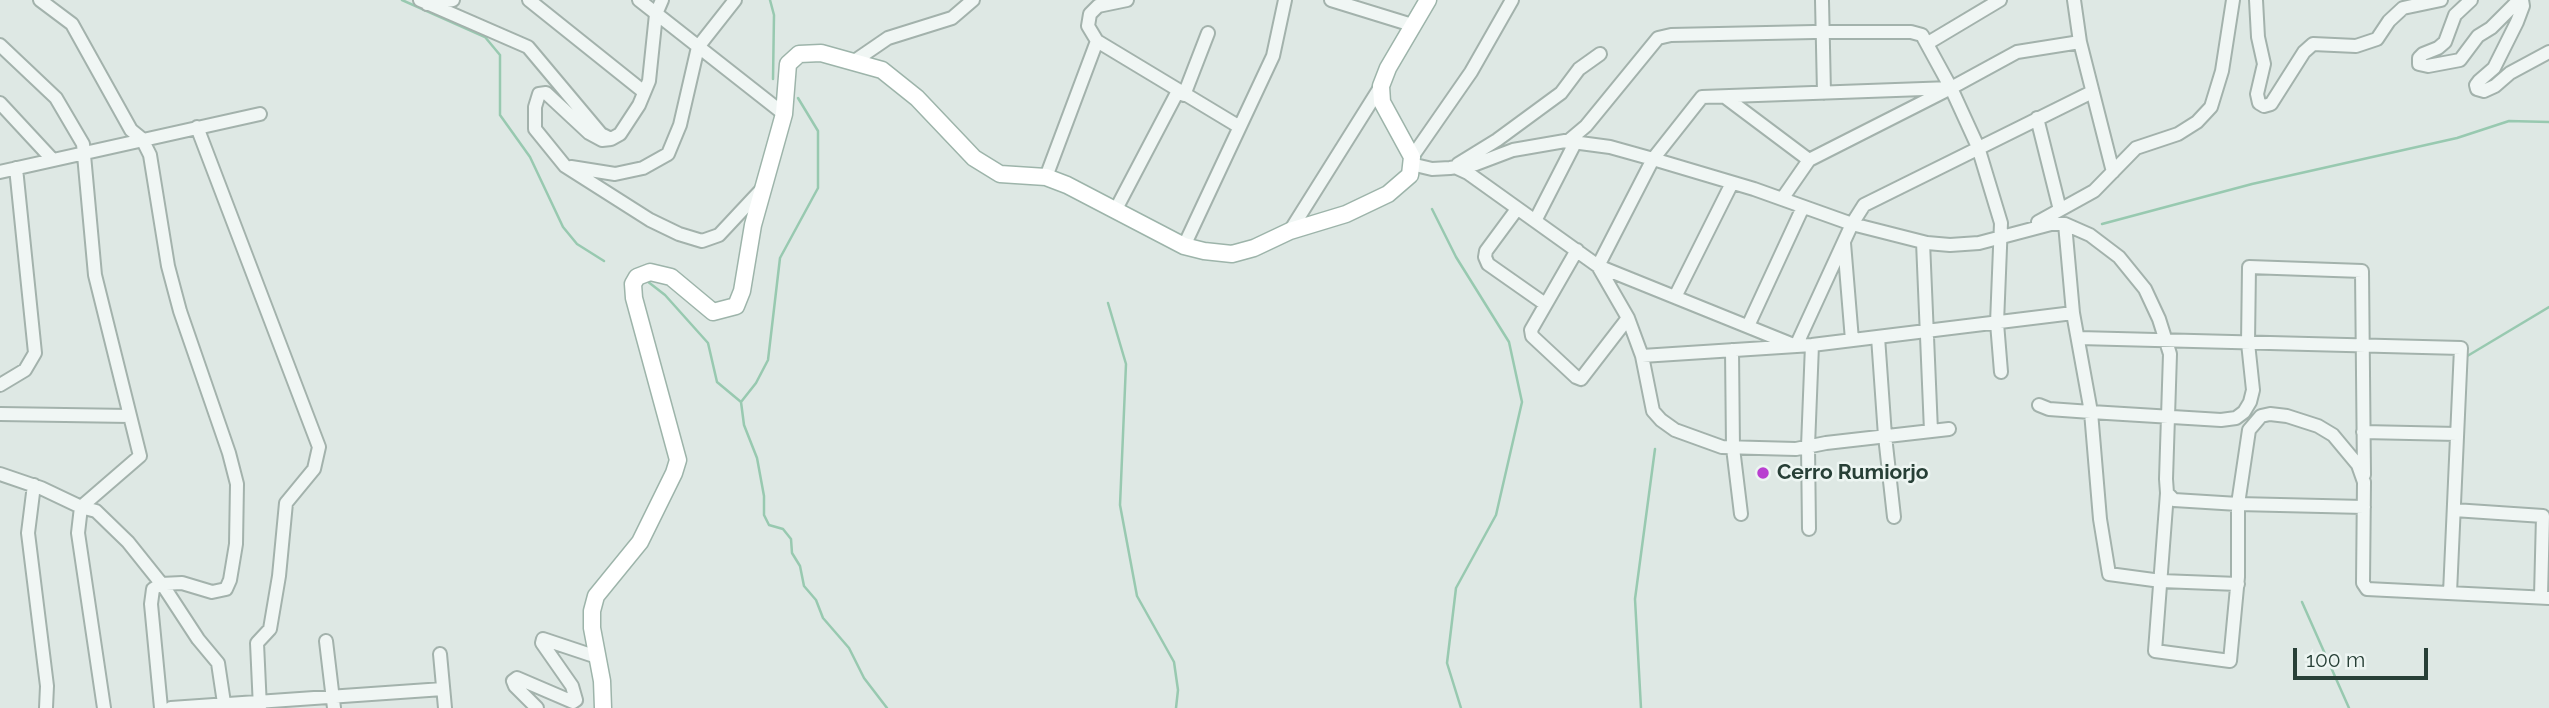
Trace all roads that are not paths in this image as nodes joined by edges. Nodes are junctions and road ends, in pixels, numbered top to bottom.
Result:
1 (40, 0) edge
2 (453, 0) edge
3 (529, 0) edge
4 (639, 0) edge
5 (662, 0) edge
6 (736, 0) edge
7 (973, 0) edge
8 (1127, 0) edge
9 (1285, 0) edge
10 (1331, 0) edge
11 (1428, 0) edge
12 (1513, 0) edge
13 (1822, 0) edge
14 (2000, 0) edge
15 (2074, 0) edge
16 (2233, 0) edge
17 (2256, 0) edge
18 (2441, 0) edge
19 (2471, 0) edge
20 (2520, 0) edge
21 (423, 2) edge
22 (656, 13) junction
23 (1412, 25) junction
24 (1823, 32) junction
25 (1208, 33) dead end
26 (1097, 41) junction
27 (2080, 42) junction
28 (1928, 43) junction
29 (0, 45) edge
30 (698, 47) junction
31 (2549, 52) edge
32 (1600, 54) dead end
33 (853, 62) junction
34 (1381, 86) junction
35 (1951, 88) junction
36 (644, 92) junction
37 (2092, 92) junction
38 (1181, 93) junction
39 (1824, 93) junction
40 (1725, 97) junction
41 (0, 103) edge
42 (260, 114) dead end
43 (784, 114) junction
44 (2037, 118) junction
45 (1238, 126) junction
46 (197, 127) junction
47 (142, 139) junction
48 (611, 139) junction
49 (1571, 142) junction
50 (1978, 147) junction
51 (84, 151) junction
52 (52, 159) junction
53 (1653, 159) junction
54 (1809, 160) junction
55 (1411, 161) junction
56 (565, 166) junction
57 (1455, 166) junction
58 (16, 168) junction
59 (0, 172) edge
60 (2113, 172) junction
61 (1046, 177) junction
62 (1732, 183) junction
63 (763, 189) junction
64 (1782, 199) junction
65 (1803, 206) junction
66 (1517, 209) junction
67 (2060, 210) junction
68 (1115, 211) junction
69 (1535, 221) junction
70 (1852, 224) junction
71 (2065, 224) junction
72 (2022, 230) junction
73 (1290, 231) junction
74 (1999, 237) junction
75 (1844, 242) junction
76 (1923, 242) junction
77 (1184, 246) junction
78 (1577, 250) junction
79 (1598, 265) junction
80 (1675, 297) junction
81 (1545, 304) junction
82 (2073, 313) junction
83 (1628, 318) junction
84 (1997, 323) junction
85 (1748, 326) junction
86 (1928, 331) junction
87 (1878, 337) junction
88 (2078, 338) junction
89 (1852, 340) junction
90 (2166, 340) junction
91 (2248, 343) junction
92 (1812, 345) junction
93 (1796, 346) junction
94 (2361, 346) junction
95 (1732, 350) junction
96 (1642, 356) junction
97 (2001, 372) dead end
98 (0, 385) edge
99 (2039, 405) dead end
100 (2091, 412) junction
101 (0, 414) edge
102 (130, 416) junction
103 (2167, 417) junction
104 (1950, 429) dead end
105 (1931, 431) junction
106 (2363, 432) junction
107 (2457, 434) junction
108 (1885, 436) junction
109 (1808, 446) junction
110 (1733, 448) junction
111 (0, 474) edge
112 (2364, 482) junction
113 (34, 485) junction
114 (2167, 493) junction
115 (2238, 504) junction
116 (81, 507) junction
117 (2364, 507) junction
118 (2454, 510) junction
119 (1741, 514) dead end
120 (1894, 517) dead end
121 (1809, 529) dead end
122 (2161, 581) junction
123 (161, 584) junction
124 (2238, 584) junction
125 (2450, 593) junction
126 (2545, 597) edge
127 (326, 641) dead end
128 (440, 653) dead end
129 (597, 657) junction
130 (443, 689) junction
131 (333, 702) edge
132 (229, 704) edge
133 (256, 706) edge
134 (46, 708) edge
135 (104, 708) edge
136 (161, 708) edge
137 (171, 708) edge
138 (445, 708) edge
139 (537, 708) edge
140 (603, 708) edge

1 - 47 street
2 - 21 street
3 - 36 street
4 - 22 street
5 - 22 street
6 - 30 street
7 - 33 street
8 - 26 street
9 - 45 street
10 - 23 street
11 - 23 main road
12 - 55 street
13 - 24 street
14 - 28 street
15 - 27 street
16 - 60 street
17 - 18 street
19 - 20 street
20 - 31 street
21 - 48 street
22 - 30 street
22 - 36 street
23 - 34 main road
24 - 28 street
24 - 39 street
24 - 49 street
25 - 38 street
26 - 38 street
26 - 61 street
27 - 35 street
27 - 37 street
28 - 35 street
29 - 51 street
30 - 43 street
30 - 56 street
32 - 57 street
33 - 43 main road
33 - 61 main road
34 - 55 main road
34 - 73 street
35 - 39 street
35 - 50 street
35 - 54 street
36 - 48 street
37 - 44 street
37 - 60 street
38 - 45 street
38 - 68 street
39 - 40 street
40 - 53 street
40 - 54 street
41 - 52 street
42 - 46 street
43 - 63 main road
44 - 50 street
44 - 67 street
45 - 77 street
46 - 47 street
46 - 133 street
47 - 51 street
47 - 123 street
48 - 56 street
49 - 53 street
49 - 57 street
49 - 69 street
50 - 70 street
50 - 74 street
51 - 52 street
51 - 102 street
52 - 58 street
53 - 62 street
53 - 79 street
54 - 64 street
55 - 57 street
55 - 73 main road
56 - 63 street
57 - 66 street
58 - 59 street
58 - 98 street
60 - 67 street
61 - 68 main road
62 - 64 street
62 - 80 street
63 - 129 main road
64 - 65 street
65 - 70 street
65 - 85 street
66 - 69 street
66 - 81 street
67 - 72 street
68 - 77 main road
69 - 78 street
70 - 75 street
70 - 76 street
71 - 72 street
71 - 82 street
71 - 90 street
72 - 74 street
73 - 77 main road
74 - 76 street
74 - 84 street
75 - 89 street
75 - 93 street
76 - 86 street
78 - 79 street
78 - 81 street
79 - 80 street
79 - 83 street
80 - 85 street
81 - 83 street
82 - 84 street
82 - 88 street
83 - 96 street
84 - 86 street
84 - 97 street
85 - 93 street
86 - 87 street
86 - 105 street
87 - 89 street
87 - 108 street
88 - 90 street
88 - 100 street
89 - 92 street
90 - 91 street
90 - 103 street
91 - 94 street
91 - 94 street
91 - 103 street
92 - 93 street
92 - 109 street
93 - 95 street
94 - 106 street
94 - 107 street
95 - 96 street
95 - 110 street
96 - 110 street
99 - 100 street
100 - 103 street
100 - 122 street
101 - 102 street
102 - 116 street
103 - 114 street
104 - 105 street
105 - 108 street
106 - 107 street
106 - 112 street
107 - 118 street
108 - 109 street
108 - 120 street
109 - 110 street
109 - 121 street
110 - 119 street
111 - 113 street
112 - 115 street
112 - 117 street
113 - 116 street
113 - 134 street
114 - 115 street
114 - 122 street
115 - 117 street
115 - 124 street
116 - 123 street
116 - 135 street
117 - 125 street
118 - 125 street
118 - 126 street
122 - 124 street
122 - 124 street
123 - 132 street
123 - 136 street
125 - 126 street
127 - 131 street
128 - 130 street
129 - 139 street
129 - 140 main road
130 - 131 street
130 - 138 street
131 - 133 street
132 - 133 street
132 - 137 street

